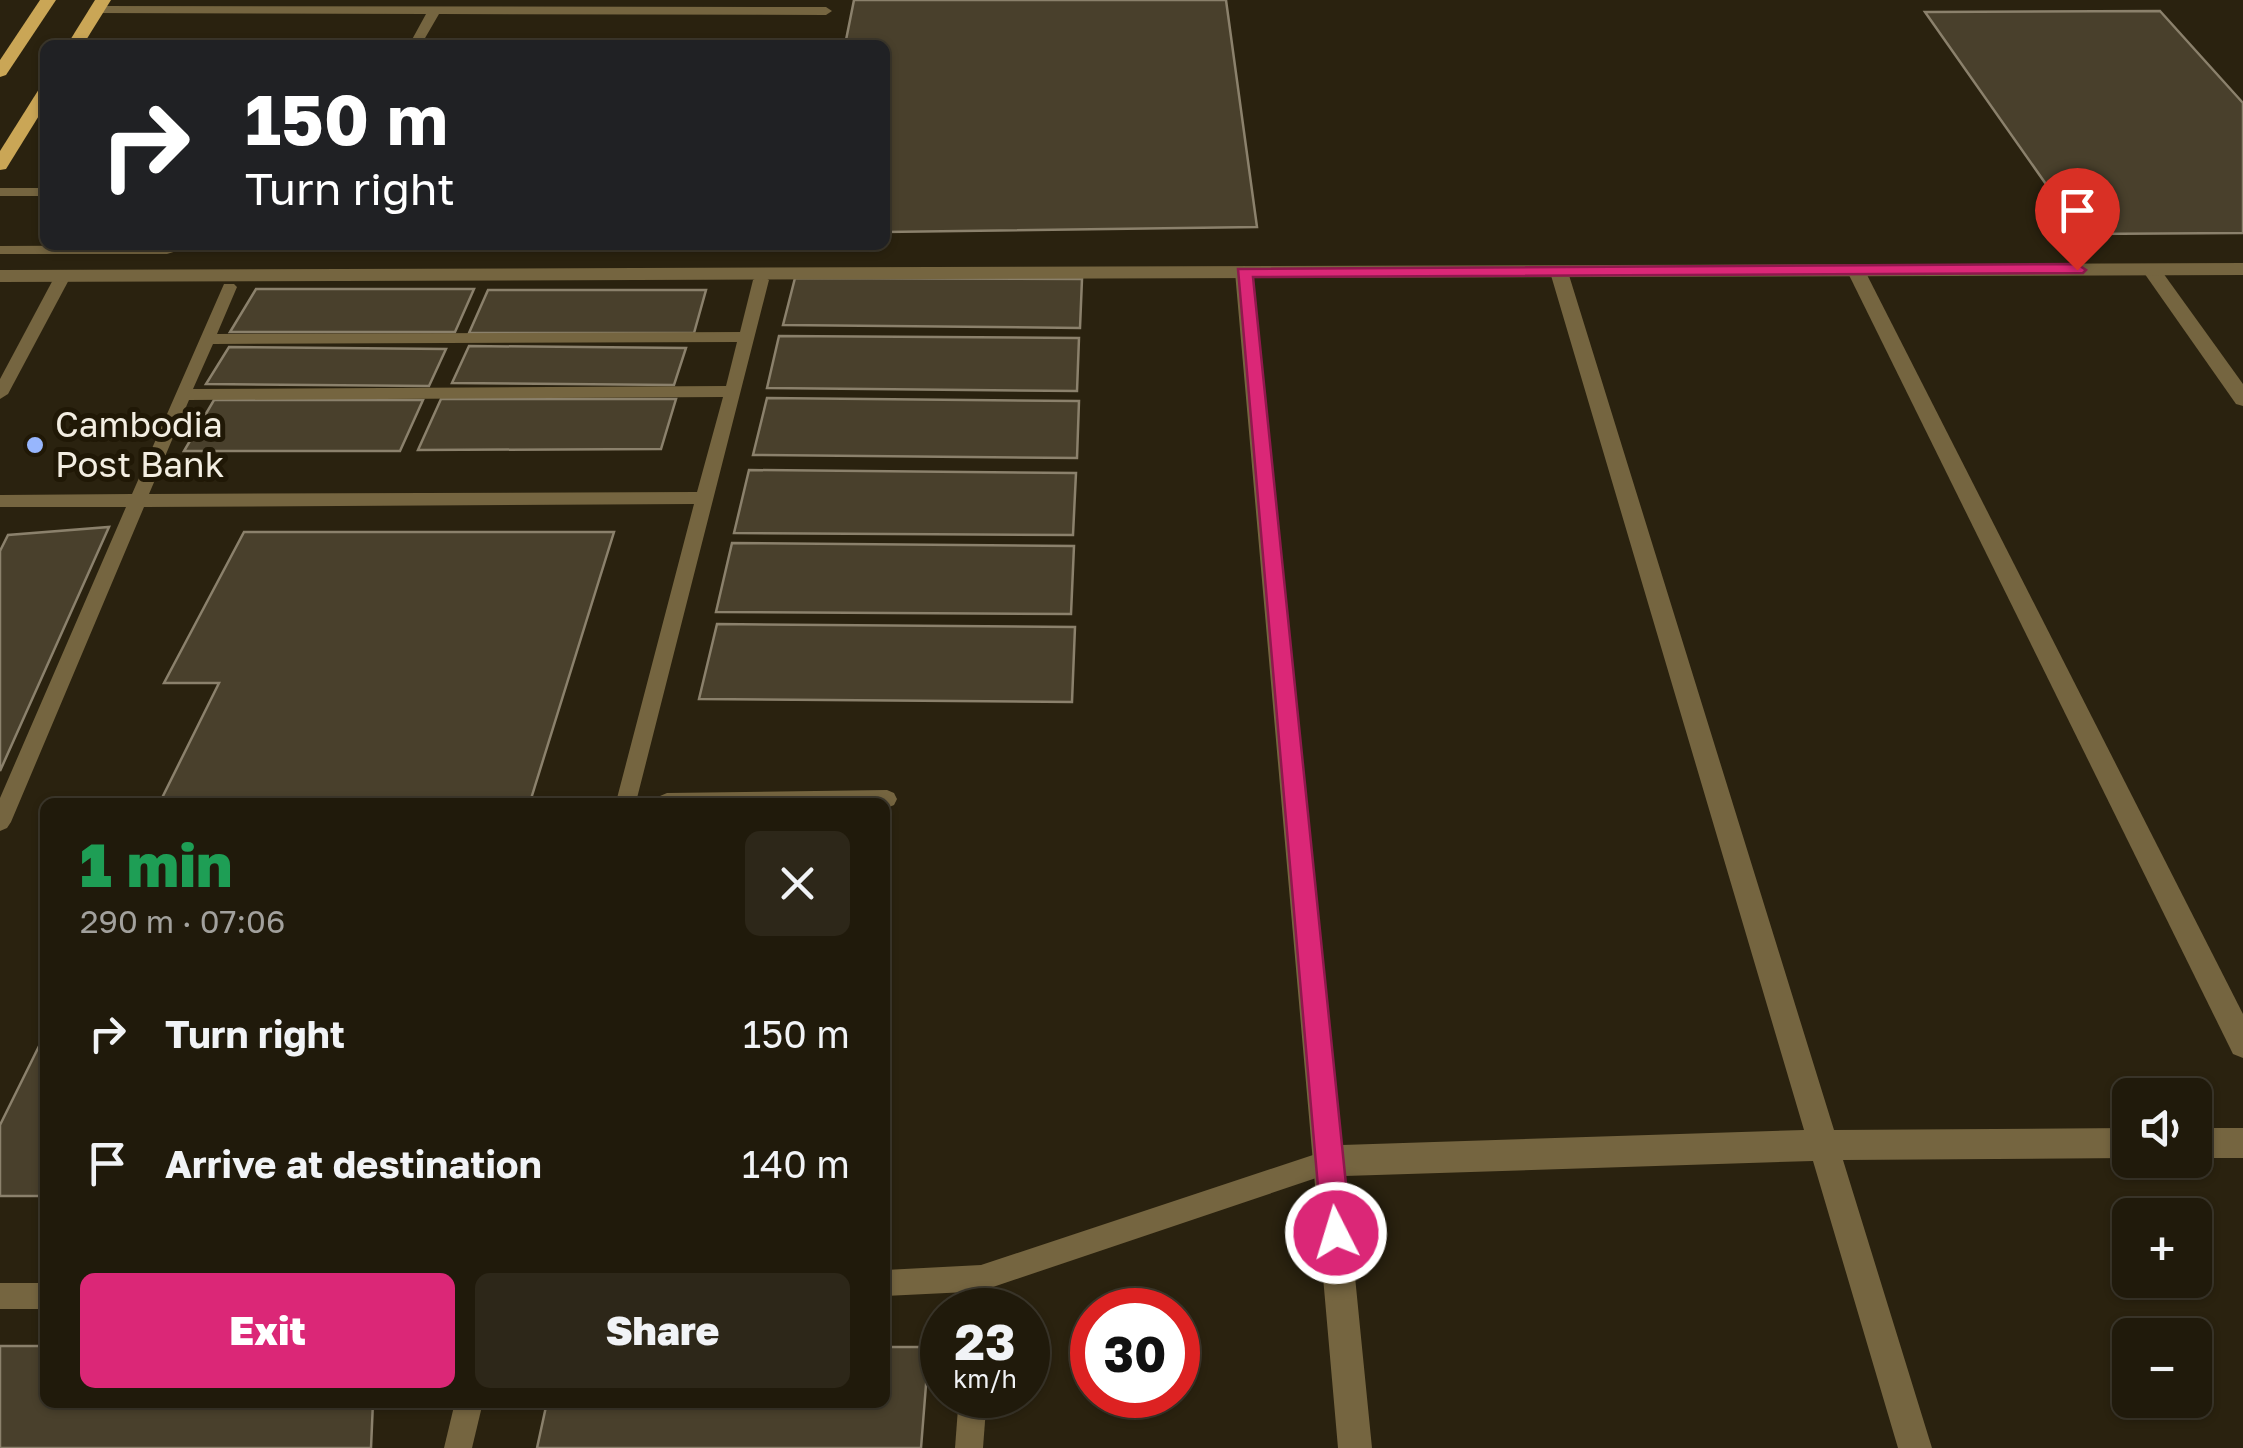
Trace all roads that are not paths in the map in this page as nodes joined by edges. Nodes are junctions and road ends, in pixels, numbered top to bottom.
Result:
1 (48, 0) edge
2 (100, 5) edge
3 (436, 10) junction
4 (826, 11) dead end
5 (77, 40) edge
6 (418, 40) edge
7 (0, 72) edge
8 (40, 101) edge
9 (0, 165) edge
10 (0, 192) edge
11 (40, 192) edge
12 (0, 250) edge
13 (40, 250) edge
14 (2243, 269) edge
15 (2150, 270) junction
16 (1856, 271) junction
17 (1244, 272) junction
18 (1559, 272) junction
19 (0, 276) edge
20 (64, 276) junction
21 (761, 280) dead end
22 (229, 287) dead end
23 (746, 337) junction
24 (206, 339) junction
25 (732, 391) junction
26 (0, 394) edge
27 (182, 394) junction
28 (2243, 399) edge
29 (704, 498) junction
30 (136, 500) junction
31 (0, 501) edge
32 (627, 798) edge
33 (0, 822) edge
34 (2243, 1044) edge
35 (2212, 1143) edge
36 (2243, 1143) edge
37 (2112, 1144) edge
38 (1822, 1145) junction
39 (1330, 1161) junction
40 (982, 1278) junction
41 (890, 1282) edge
42 (981, 1288) edge
43 (0, 1296) edge
44 (40, 1296) edge
45 (468, 1408) edge
46 (971, 1418) edge
47 (458, 1448) edge
48 (969, 1448) edge
49 (1355, 1448) edge
50 (1915, 1448) edge

1 - 7 main road
2 - 3 lane
2 - 5 main road
3 - 4 lane
3 - 6 lane
8 - 9 main road
10 - 11 lane
12 - 13 lane
14 - 15 street
15 - 16 street
15 - 28 street
16 - 18 street
16 - 34 street
17 - 18 street
17 - 20 street
17 - 39 street
18 - 38 street
19 - 20 street
20 - 26 lane
21 - 23 lane
22 - 24 lane
23 - 24 lane
23 - 25 lane
24 - 27 lane
25 - 27 lane
25 - 29 lane
27 - 30 lane
29 - 30 lane
29 - 32 lane
30 - 31 lane
30 - 33 lane
35 - 36 street
37 - 38 street
38 - 39 street
38 - 50 street
39 - 40 lane
39 - 49 street
40 - 41 lane
40 - 42 lane
43 - 44 lane
45 - 47 lane
46 - 48 lane

